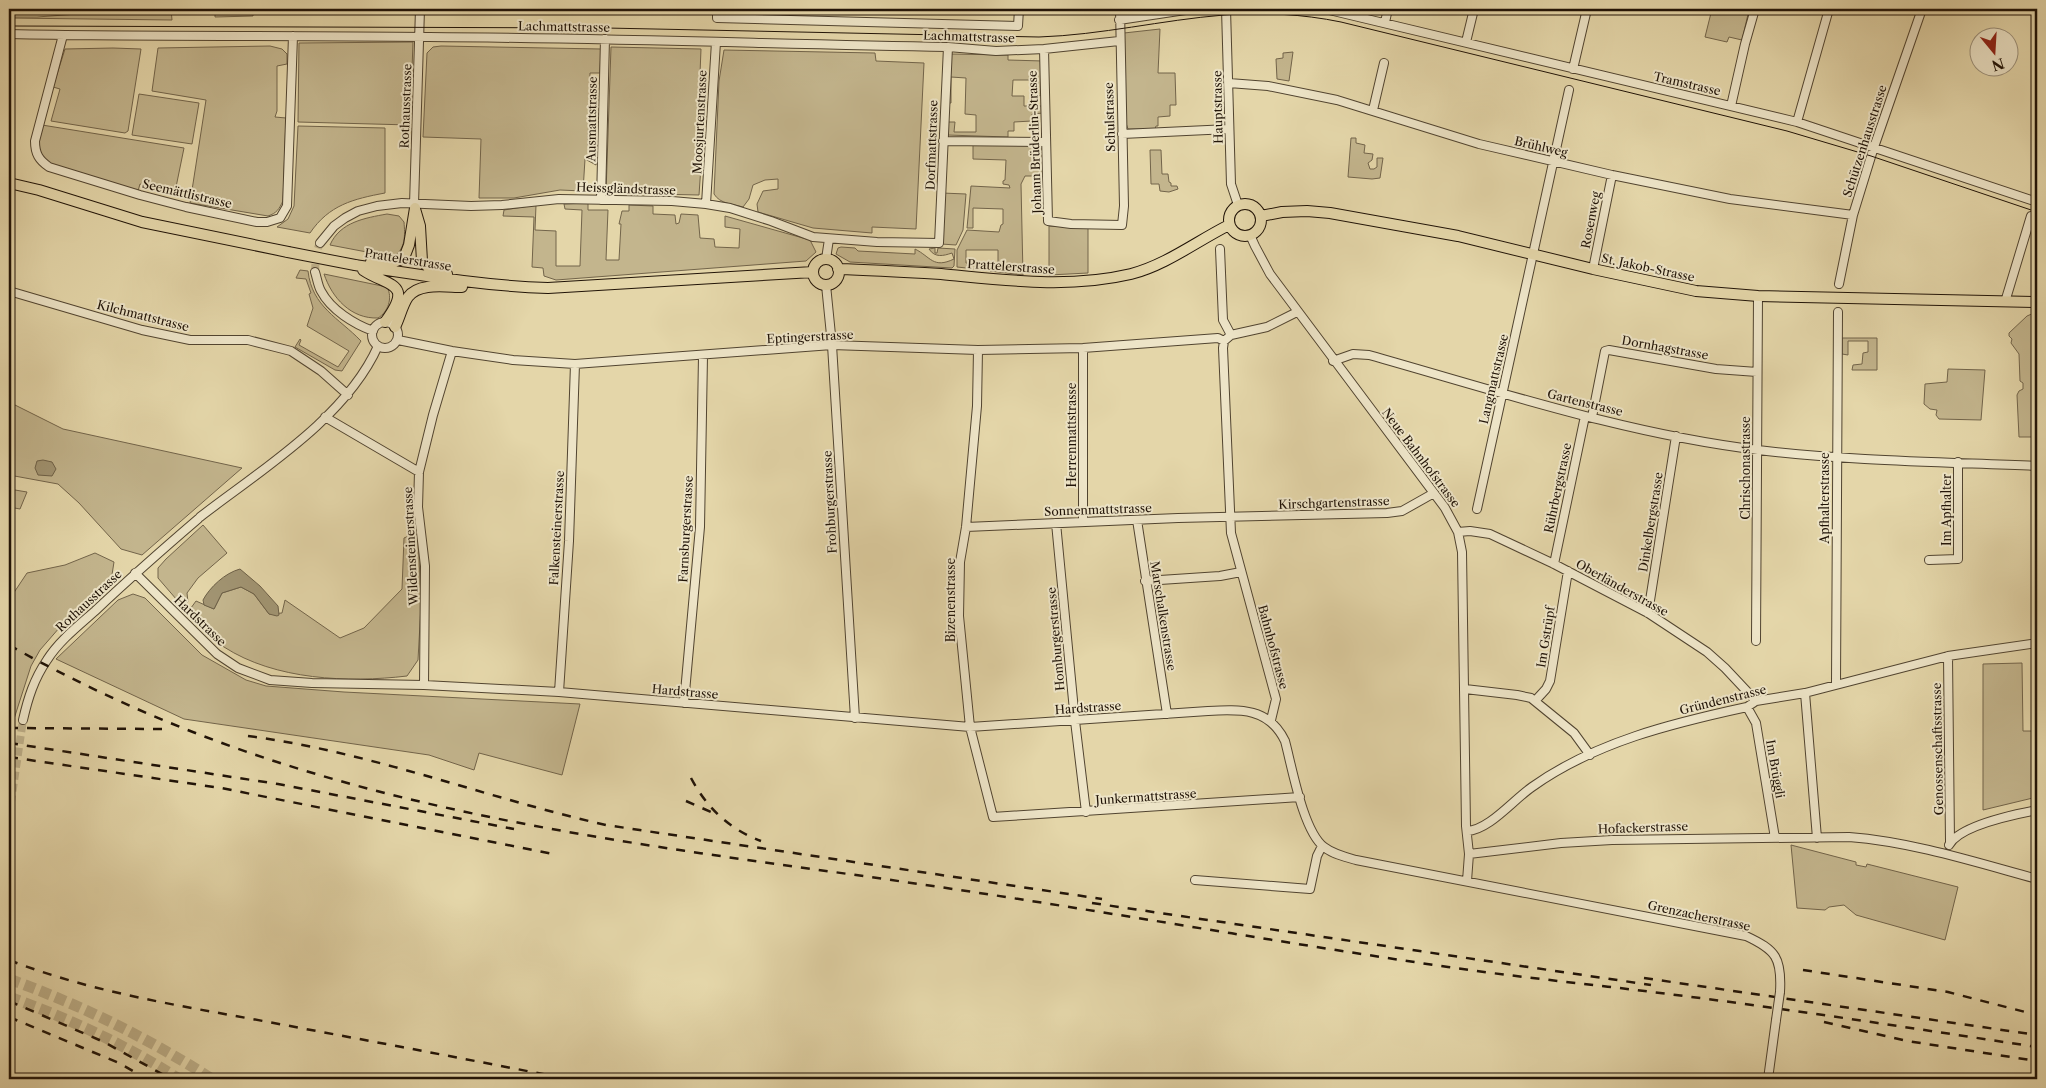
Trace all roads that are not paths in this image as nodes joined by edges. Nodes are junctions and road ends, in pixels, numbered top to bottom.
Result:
1 (420, 9) edge
2 (718, 9) edge
3 (1019, 9) edge
4 (1120, 9) edge
5 (1192, 9) edge
6 (1226, 9) edge
7 (1325, 9) edge
8 (1388, 9) edge
9 (1474, 9) edge
10 (1587, 9) edge
11 (1755, 9) edge
12 (1829, 9) edge
13 (1922, 9) edge
14 (1120, 20) junction
15 (1385, 22) junction
16 (9, 34) edge
17 (63, 35) junction
18 (293, 36) junction
19 (420, 37) junction
20 (605, 39) junction
21 (1119, 41) junction
22 (716, 42) junction
23 (1466, 42) junction
24 (948, 47) junction
25 (1044, 48) junction
26 (1384, 63) dead end
27 (1573, 69) junction
28 (1229, 83) junction
29 (1569, 90) dead end
30 (1731, 106) junction
31 (1373, 110) junction
32 (1797, 122) junction
33 (1229, 129) junction
34 (1122, 134) junction
35 (943, 141) junction
36 (1046, 142) junction
37 (1874, 147) junction
38 (1553, 162) junction
39 (1612, 175) junction
40 (9, 183) edge
41 (601, 200) junction
42 (2037, 202) edge
43 (706, 204) junction
44 (1238, 205) junction
45 (415, 206) junction
46 (1853, 215) junction
47 (1261, 216) junction
48 (2031, 216) dead end
49 (1122, 225) joint
50 (1229, 225) junction
51 (1250, 235) junction
52 (828, 239) junction
53 (320, 242) tunnel mouth
54 (939, 243) joint
55 (1220, 249) dead end
56 (1534, 254) junction
57 (826, 259) junction
58 (356, 265) junction
59 (838, 269) junction
60 (1593, 269) junction
61 (315, 272) tunnel mouth
62 (813, 272) junction
63 (1839, 284) dead end
64 (826, 285) junction
65 (519, 287) junction
66 (9, 291) edge
67 (1758, 296) junction
68 (2005, 302) junction
69 (2037, 302) edge
70 (1297, 312) junction
71 (1838, 312) dead end
72 (390, 324) junction
73 (373, 331) junction
74 (1231, 335) junction
75 (398, 340) junction
76 (1224, 341) junction
77 (832, 345) junction
78 (378, 346) junction
79 (1083, 348) junction
80 (978, 350) junction
81 (452, 351) junction
82 (703, 356) junction
83 (1334, 361) junction
84 (574, 364) junction
85 (1757, 372) junction
86 (1502, 393) junction
87 (348, 395) junction
88 (325, 417) junction
89 (1588, 417) junction
90 (1676, 436) junction
91 (1757, 450) junction
92 (1837, 457) junction
93 (1958, 462) junction
94 (2037, 466) edge
95 (419, 472) junction
96 (1434, 493) junction
97 (1478, 509) dead end
98 (1230, 517) junction
99 (1137, 520) junction
100 (1083, 521) junction
101 (1056, 523) junction
102 (966, 527) junction
103 (1458, 532) junction
104 (1929, 560) dead end
105 (1554, 564) junction
106 (1241, 572) junction
107 (1568, 572) junction
108 (135, 573) junction
109 (1145, 581) junction
110 (1648, 612) junction
111 (1756, 641) dead end
112 (2037, 643) edge
113 (1948, 656) junction
114 (1836, 684) junction
115 (424, 685) junction
116 (1465, 689) junction
117 (559, 692) junction
118 (1805, 693) junction
119 (1756, 701) junction
120 (1535, 702) junction
121 (684, 703) junction
122 (1746, 706) junction
123 (1167, 714) junction
124 (855, 718) junction
125 (23, 720) tunnel mouth
126 (1271, 720) junction
127 (1075, 721) junction
128 (970, 727) junction
129 (1590, 755) junction
130 (1300, 797) junction
131 (2037, 810) edge
132 (1086, 812) junction
133 (993, 817) joint
134 (1467, 831) junction
135 (1775, 838) junction
136 (1817, 838) junction
137 (1950, 842) junction
138 (1322, 846) junction
139 (1469, 854) junction
140 (1946, 854) junction
141 (2037, 879) edge
142 (1195, 880) dead end
143 (1467, 881) junction
144 (1768, 1079) edge

1 - 19 street, Rothausstrasse
2 - 3 street
4 - 14 street, Schulstrasse
5 - 14 street
6 - 28 street, Hauptstrasse
7 - 15 street, Tramstrasse
8 - 15 street
9 - 23 street
10 - 27 street
11 - 30 street
12 - 32 street
13 - 37 street, Schützenhausstrasse
14 - 21 street, Schulstrasse
15 - 23 street, Tramstrasse
16 - 17 street, Lachmattstrasse
17 - 18 street, Lachmattstrasse
17 - 18 street, Seemättlistrasse
18 - 19 street, Lachmattstrasse
19 - 20 street, Lachmattstrasse
19 - 45 street, Rothausstrasse
20 - 22 street, Lachmattstrasse
20 - 41 street, Ausmattstrasse
21 - 25 street, Lachmattstrasse
21 - 34 street, Schulstrasse
22 - 24 street, Lachmattstrasse
22 - 43 street, Moosjurtenstrasse
23 - 27 street, Tramstrasse
24 - 25 street, Lachmattstrasse
24 - 35 street, Dorfmattstrasse
25 - 36 street, Johann Brüderlin-Strasse
26 - 31 street
27 - 30 street, Tramstrasse
28 - 31 street, Brühlweg
28 - 33 street, Hauptstrasse
29 - 38 street, Langmattstrasse
30 - 32 street, Tramstrasse
31 - 38 street, Brühlweg
32 - 37 street, Tramstrasse
33 - 34 street
33 - 44 street, Hauptstrasse
34 - 49 street, Schulstrasse
35 - 36 street
35 - 54 street, Dorfmattstrasse
36 - 49 street, Johann Brüderlin-Strasse
37 - 42 street, Tramstrasse
37 - 46 street, Schützenhausstrasse
38 - 39 street, Brühlweg
38 - 56 street, Langmattstrasse
39 - 46 street, Brühlweg
39 - 60 street, Rosenweg
40 - 58 main road, Prattelerstrasse, bridge
41 - 43 street, Heissgländstrasse
41 - 45 street, Heissgländstrasse
43 - 52 street, Heissgländstrasse
44 - 47 main road
44 - 50 main road
45 - 53 street, Heissgländstrasse
45 - 58 main road
45 - 65 main road
46 - 63 street, Schützenhausstrasse
47 - 51 main road
47 - 56 main road, St. Jakob-Strasse
48 - 68 street
50 - 51 main road
50 - 59 main road, Prattelerstrasse
51 - 70 street, Neue Bahnhofstrasse
52 - 54 street, Heissgländstrasse
52 - 57 street
55 - 74 street
56 - 60 main road, St. Jakob-Strasse
56 - 86 street, Langmattstrasse
57 - 59 main road
57 - 62 main road
58 - 65 main road, Prattelerstrasse
58 - 72 main road
59 - 64 main road
60 - 67 main road, St. Jakob-Strasse
61 - 73 street
62 - 64 main road
62 - 65 main road, Prattelerstrasse
64 - 77 street, Frohburgerstrasse
65 - 72 main road
66 - 87 street, Kilchmattstrasse
67 - 68 main road, St. Jakob-Strasse
67 - 85 street, Chrischonastrasse
68 - 69 main road, St. Jakob-Strasse
70 - 74 street
70 - 83 street, Neue Bahnhofstrasse
71 - 92 street, Apfhalterstrasse
72 - 73 street
72 - 75 street
73 - 78 street
74 - 76 street
75 - 78 street
75 - 81 street, Eptingerstrasse
76 - 79 street, Eptingerstrasse
76 - 98 street, Bahnhofstrasse
77 - 80 street, Eptingerstrasse
77 - 82 street, Eptingerstrasse
77 - 124 street, Frohburgerstrasse
78 - 87 street, Rothausstrasse
79 - 80 street, Eptingerstrasse
79 - 100 street, Herrenmattstrasse
80 - 102 street, Bizenenstrasse
81 - 84 street, Eptingerstrasse
81 - 95 street, Wildensteinerstrasse
82 - 84 street, Eptingerstrasse
82 - 121 street, Farnsburgerstrasse
83 - 86 street, Gartenstrasse
83 - 96 street, Neue Bahnhofstrasse
84 - 117 street, Falkensteinerstrasse
85 - 89 street, Dornhagstrasse
85 - 91 street, Chrischonastrasse
86 - 89 street, Gartenstrasse
86 - 97 street, Langmattstrasse
87 - 88 street, Rothausstrasse
88 - 95 street
88 - 108 street, Rothausstrasse
89 - 90 street, Gartenstrasse
89 - 105 street, Rührbergstrasse
90 - 91 street, Gartenstrasse
90 - 110 street, Dinkelbergstrasse
91 - 92 street, Gartenstrasse
91 - 111 street, Chrischonastrasse
92 - 93 street, Gartenstrasse
92 - 114 street, Apfhalterstrasse
93 - 94 street, Gartenstrasse
93 - 104 street, Im Apfhalter
95 - 115 street, Wildensteinerstrasse
96 - 98 street, Kirschgartenstrasse
96 - 103 street, Neue Bahnhofstrasse
98 - 99 street, Sonnenmattstrasse
98 - 106 street, Bahnhofstrasse
99 - 100 street, Sonnenmattstrasse
99 - 109 street, Marschalkenstrasse
100 - 101 street, Sonnenmattstrasse
101 - 102 street, Sonnenmattstrasse
101 - 127 street, Homburgerstrasse
102 - 128 street, Bizenenstrasse
103 - 105 street, Oberländerstrasse
103 - 116 street, Neue Bahnhofstrasse
105 - 107 street, Oberländerstrasse
106 - 109 street
106 - 126 street, Bahnhofstrasse
107 - 110 street, Oberländerstrasse
107 - 120 street, Im Gstrüpf
108 - 115 street, Hardstrasse
108 - 125 street, Rothausstrasse
109 - 123 street, Marschalkenstrasse
110 - 119 street, Oberländerstrasse
112 - 113 street, Gründenstrasse
113 - 114 street, Gründenstrasse
113 - 137 street, Genossenschaftsstrasse
114 - 118 street, Gründenstrasse
115 - 117 street, Hardstrasse
116 - 120 street
116 - 134 street, Neue Bahnhofstrasse
117 - 121 street, Hardstrasse
118 - 119 street, Gründenstrasse
118 - 136 street
119 - 122 street, Gründenstrasse
120 - 129 street
121 - 124 street, Hardstrasse
122 - 129 street, Gründenstrasse
122 - 135 street, Im Brüggli
123 - 126 street, Hardstrasse
123 - 127 street, Hardstrasse
124 - 128 street, Hardstrasse
126 - 130 street
127 - 128 street, Hardstrasse
127 - 132 street, Homburgerstrasse
128 - 133 street, Bizenenstrasse
129 - 134 street, Gründenstrasse
130 - 132 street, Junkermattstrasse
130 - 138 street
131 - 137 street
132 - 133 street, Junkermattstrasse
134 - 139 street, Neue Bahnhofstrasse
135 - 136 street, Hofackerstrasse
135 - 139 street, Hofackerstrasse
136 - 140 street, Hofackerstrasse
137 - 140 street, Genossenschaftsstrasse
138 - 142 street
138 - 143 street
139 - 143 street, Neue Bahnhofstrasse
140 - 141 street, Hofackerstrasse
143 - 144 street, Grenzacherstrasse, bridge

